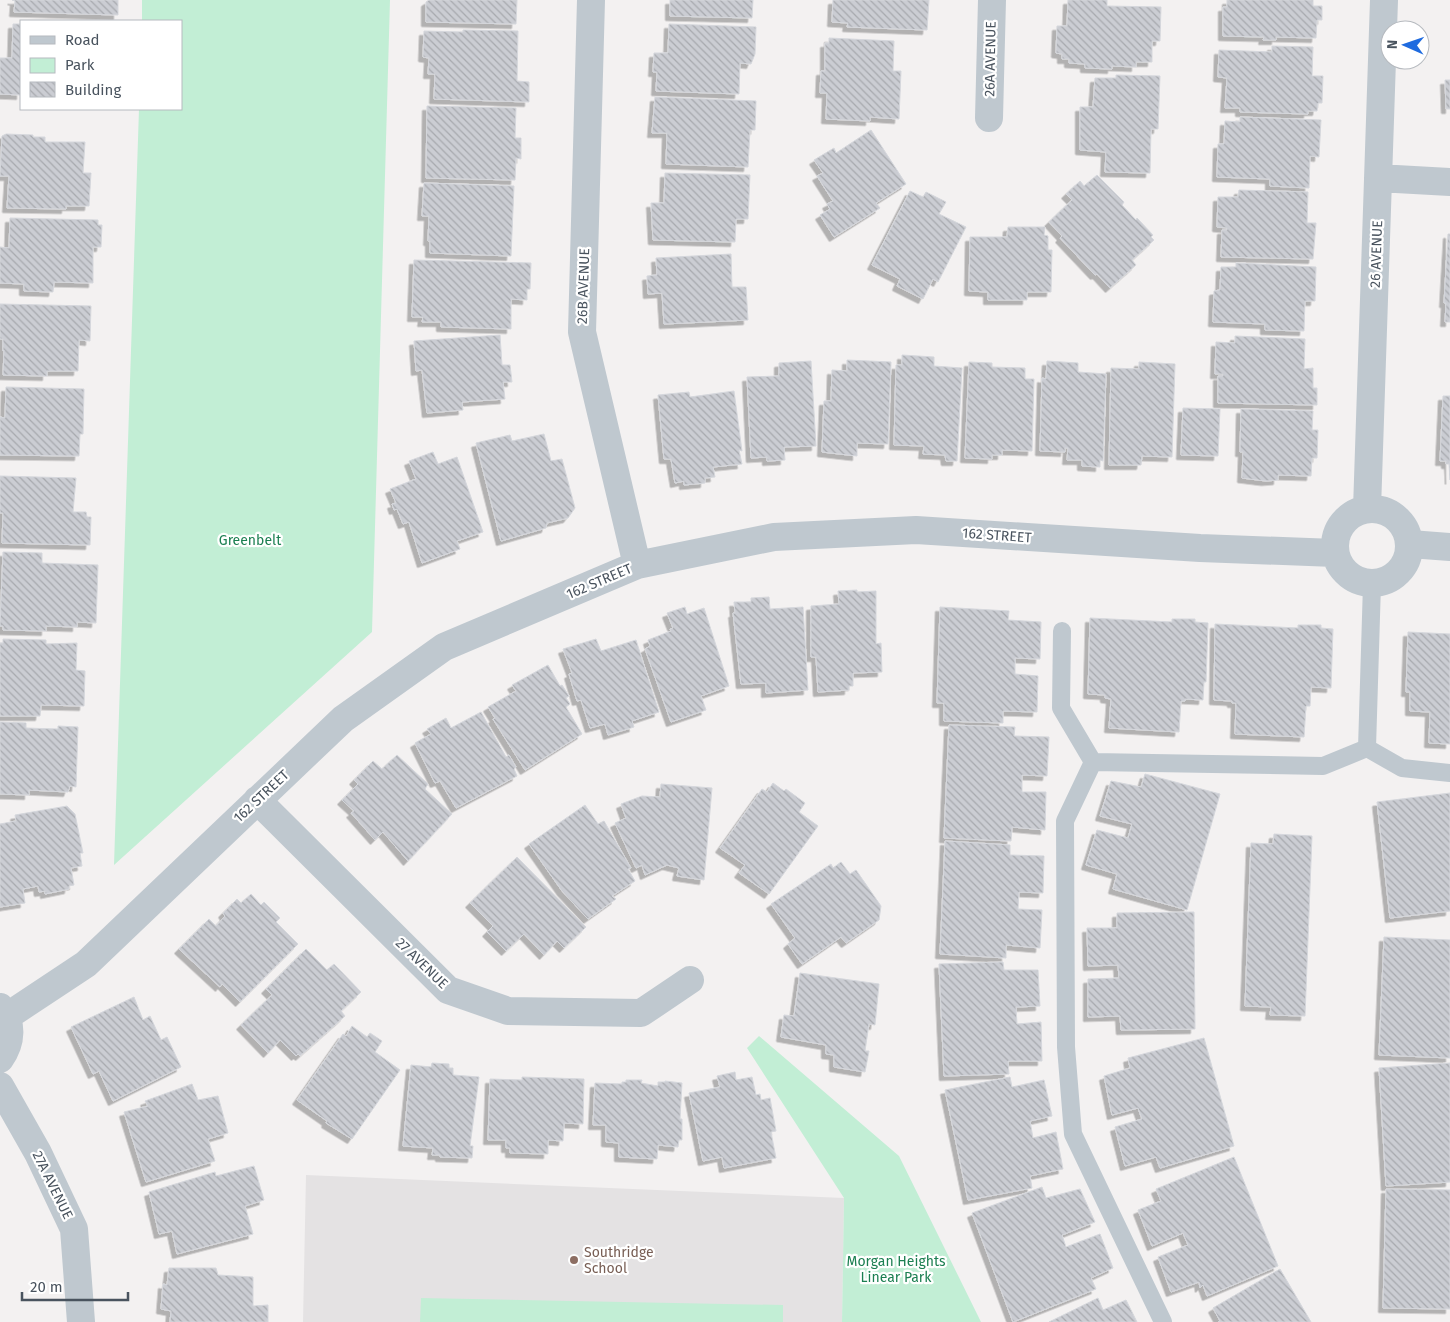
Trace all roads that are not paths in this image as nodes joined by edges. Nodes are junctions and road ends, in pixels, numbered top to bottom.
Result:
1 (591, 0) edge
2 (992, 0) edge
3 (1384, 0) edge
4 (989, 118) dead end
5 (1378, 178) junction
6 (1450, 182) edge
7 (1367, 509) junction
8 (1410, 544) junction
9 (1450, 547) edge
10 (1335, 553) junction
11 (637, 565) junction
12 (1372, 584) junction
13 (1062, 631) dead end
14 (1368, 748) junction
15 (1094, 762) junction
16 (1450, 773) edge
17 (257, 800) junction
18 (690, 980) dead end
19 (3, 1012) edge
20 (0, 1059) edge
21 (0, 1086) edge
22 (81, 1322) edge
23 (1163, 1322) edge

1 - 11 street, 26B AVENUE
2 - 4 street, 26A AVENUE
3 - 5 street, 26 AVENUE
5 - 6 street
5 - 7 street, 26 AVENUE
7 - 8 street
7 - 10 street
8 - 9 street
8 - 12 street
10 - 11 street, 162 STREET
10 - 12 street
11 - 17 street, 162 STREET
12 - 14 lane
13 - 15 lane
14 - 15 lane
14 - 16 lane
15 - 23 lane
17 - 18 street, 27 AVENUE
17 - 19 street, 162 STREET
19 - 20 street
21 - 22 street, 27A AVENUE

